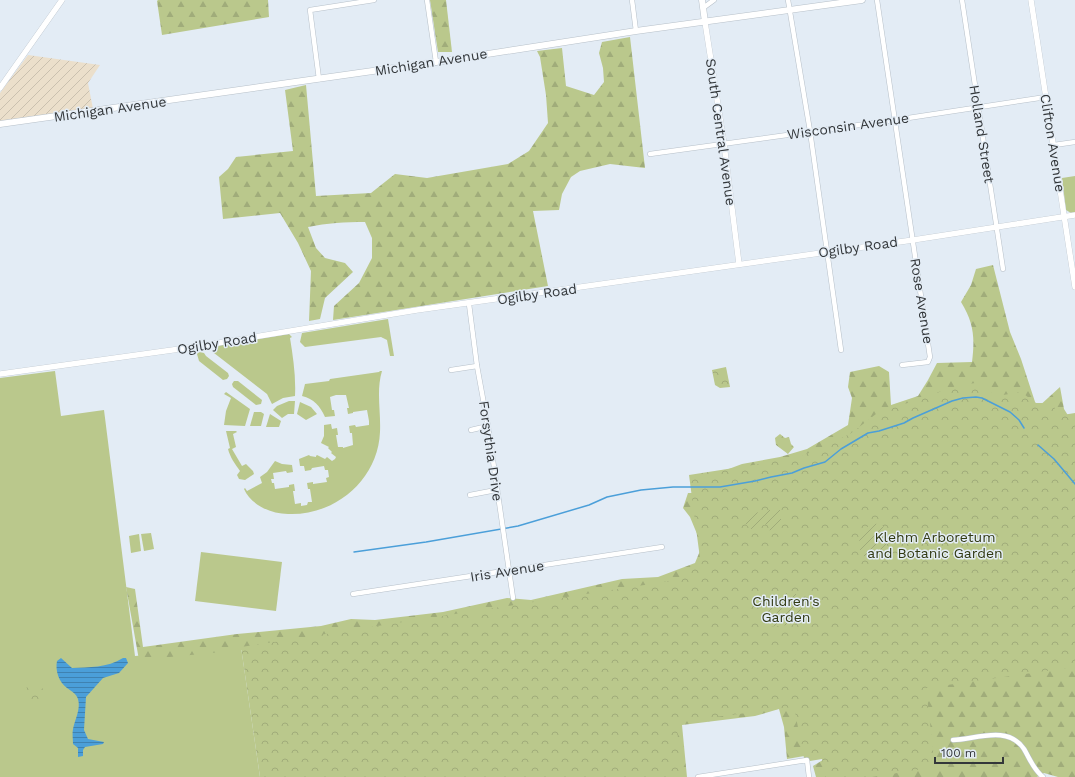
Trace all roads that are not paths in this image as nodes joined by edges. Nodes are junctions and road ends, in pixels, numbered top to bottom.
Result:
1 (62, 0) edge
2 (374, 0) edge
3 (427, 0) edge
4 (632, 0) edge
5 (702, 0) edge
6 (714, 0) edge
7 (788, 0) edge
8 (862, 0) edge
9 (877, 0) edge
10 (962, 0) edge
11 (1031, 0) edge
12 (837, 2) edge
13 (703, 8) junction
14 (789, 10) junction
15 (705, 22) junction
16 (636, 31) junction
17 (436, 62) junction
18 (319, 79) junction
19 (0, 88) edge
20 (1046, 97) junction
21 (978, 106) junction
22 (895, 120) junction
23 (0, 124) edge
24 (810, 131) junction
25 (1075, 142) edge
26 (724, 144) junction
27 (1054, 145) junction
28 (650, 154) dead end
29 (1075, 215) edge
30 (1064, 217) junction
31 (996, 227) junction
32 (913, 240) junction
33 (827, 252) junction
34 (739, 264) junction
35 (1003, 269) dead end
36 (1075, 287) edge
37 (469, 304) junction
38 (841, 350) dead end
39 (902, 365) dead end
40 (477, 366) junction
41 (451, 370) dead end
42 (0, 374) edge
43 (488, 426) junction
44 (471, 430) dead end
45 (496, 490) junction
46 (470, 496) dead end
47 (662, 547) dead end
48 (509, 571) junction
49 (353, 594) dead end
50 (513, 598) dead end
51 (953, 740) dead end
52 (730, 775) edge
53 (698, 777) edge
54 (808, 777) edge
55 (1043, 777) edge

1 - 19 street
2 - 18 street
3 - 17 street
4 - 16 street
5 - 13 main road, South Central Avenue
6 - 13 street
7 - 14 street
8 - 12 main road, Michigan Avenue
9 - 22 street, Rose Avenue
10 - 21 street, Holland Street
11 - 20 street, Clifton Avenue
12 - 14 main road, Michigan Avenue
13 - 15 main road, South Central Avenue
14 - 15 main road, Michigan Avenue
14 - 24 street
15 - 16 main road, Michigan Avenue
15 - 26 street, South Central Avenue
16 - 17 main road, Michigan Avenue
17 - 18 main road, Michigan Avenue
18 - 23 main road, Michigan Avenue
20 - 21 street, Wisconsin Avenue
20 - 27 street, Clifton Avenue
21 - 22 street, Wisconsin Avenue
21 - 31 street, Holland Street
22 - 24 street, Wisconsin Avenue
22 - 32 street, Rose Avenue
24 - 26 street, Wisconsin Avenue
24 - 33 street
25 - 27 street
26 - 28 street, Wisconsin Avenue
26 - 34 street, South Central Avenue
27 - 30 street, Clifton Avenue
29 - 30 street, Ogilby Road
30 - 31 street, Ogilby Road
30 - 36 street, Clifton Avenue
31 - 32 street, Ogilby Road
31 - 35 street, Holland Street
32 - 33 street, Ogilby Road
32 - 39 street, Rose Avenue
33 - 34 street, Ogilby Road
33 - 38 street
34 - 37 street, Ogilby Road
37 - 40 street, Forsythia Drive
37 - 42 street, Ogilby Road
40 - 41 street
40 - 43 street, Forsythia Drive
43 - 44 street
43 - 45 street, Forsythia Drive
45 - 46 street
45 - 48 street, Forsythia Drive
47 - 48 street, Iris Avenue
48 - 49 street, Iris Avenue
48 - 50 street, Forsythia Drive
51 - 55 street
52 - 53 street
52 - 54 street

